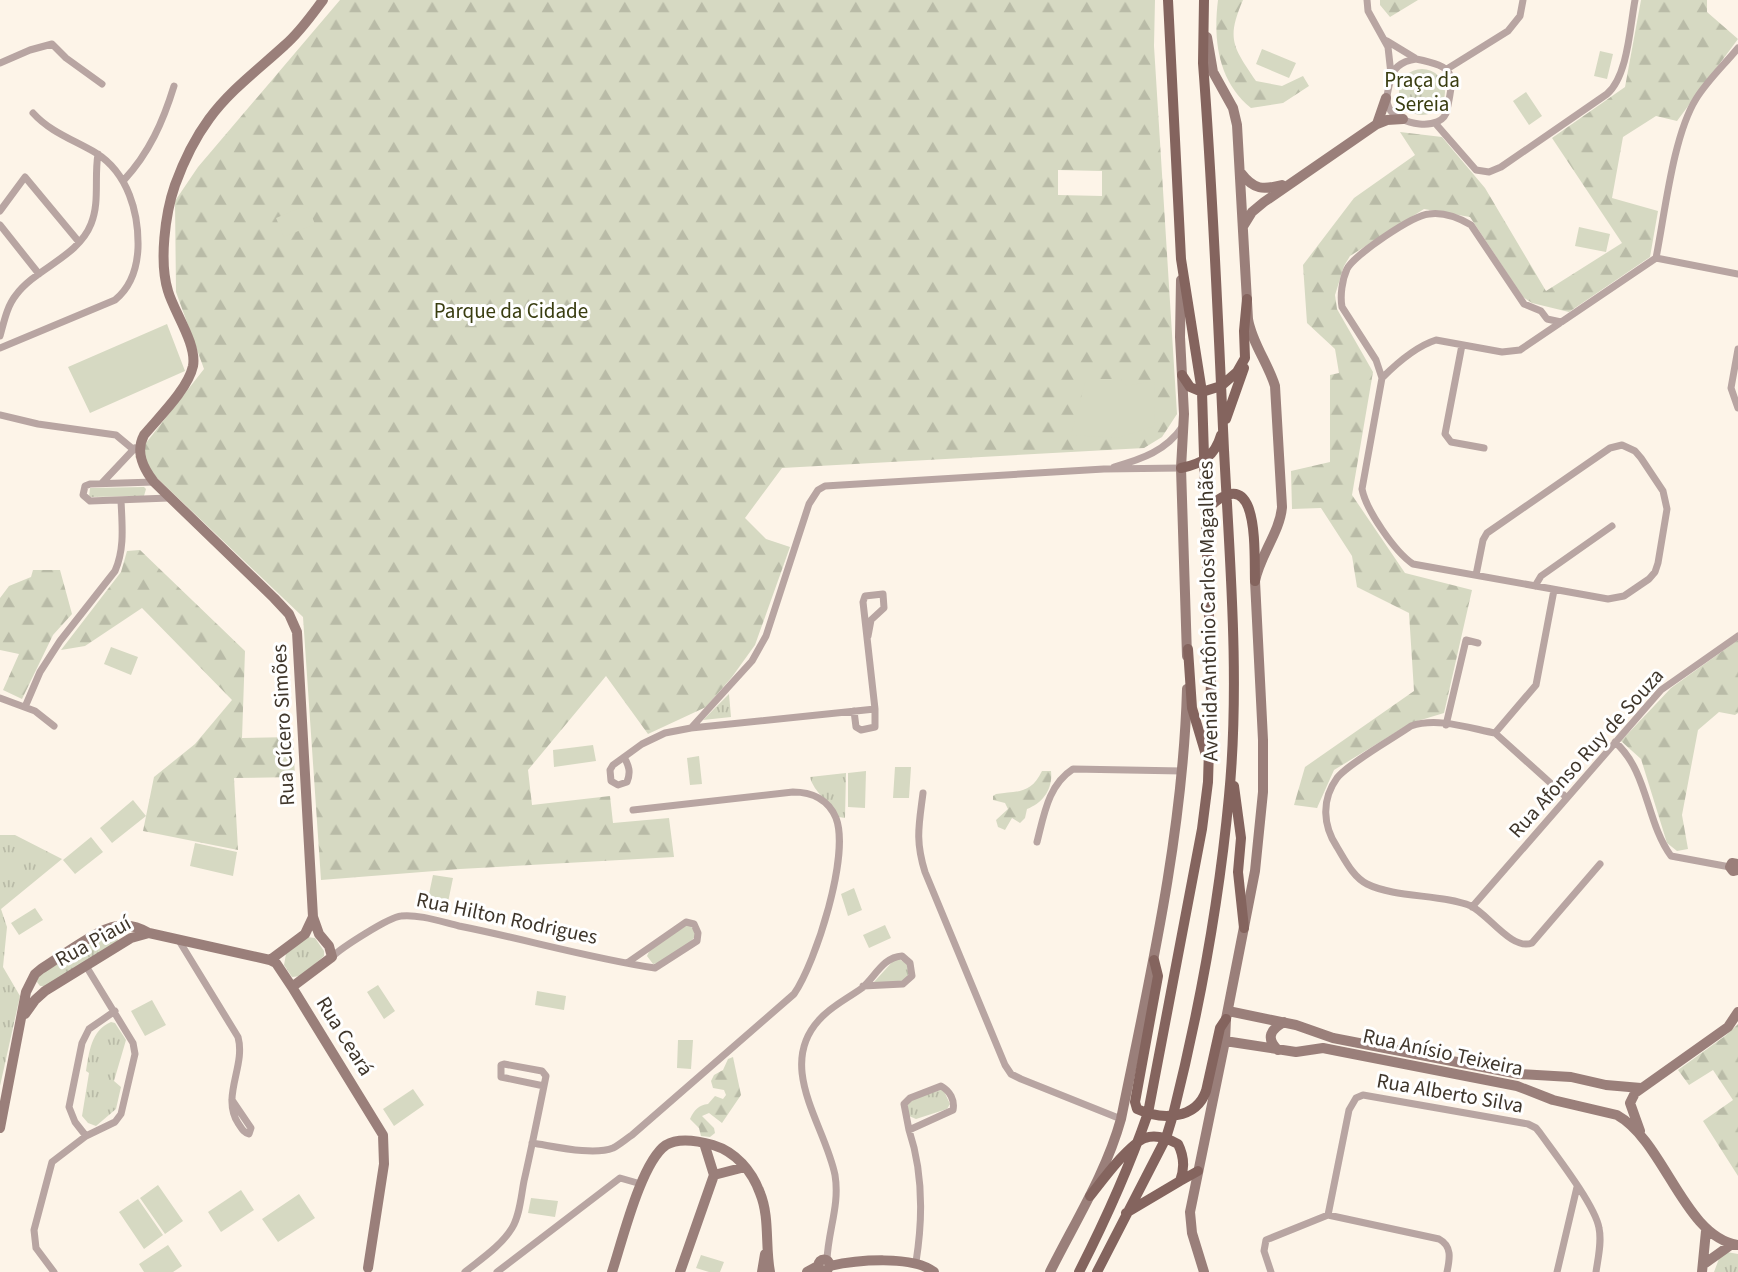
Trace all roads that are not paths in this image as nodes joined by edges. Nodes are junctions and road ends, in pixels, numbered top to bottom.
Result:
1 (323, 0) edge
2 (1168, 0) edge
3 (1367, 0) edge
4 (1523, 0) edge
5 (1635, 0) edge
6 (1204, 5) edge
7 (1385, 39) junction
8 (1738, 48) edge
9 (1416, 59) junction
10 (0, 63) edge
11 (1447, 69) junction
12 (1391, 74) junction
13 (102, 84) dead end
14 (174, 86) dead end
15 (1386, 98) junction
16 (33, 113) dead end
17 (1403, 120) junction
18 (1435, 123) junction
19 (1377, 124) junction
20 (98, 154) junction
21 (1241, 172) junction
22 (124, 180) junction
23 (1290, 183) junction
24 (0, 211) edge
25 (0, 225) edge
26 (1243, 226) junction
27 (79, 242) junction
28 (1181, 258) junction
29 (1656, 258) junction
30 (39, 274) junction
31 (1738, 274) edge
32 (1247, 299) junction
33 (1547, 319) junction
34 (1561, 322) junction
35 (1546, 332) junction
36 (0, 336) edge
37 (1462, 345) junction
38 (0, 348) edge
39 (1738, 349) edge
40 (1245, 358) junction
41 (1376, 360) junction
42 (1393, 366) junction
43 (1182, 375) junction
44 (1382, 378) junction
45 (1221, 386) junction
46 (1202, 392) junction
47 (1738, 408) edge
48 (0, 415) edge
49 (1183, 425) junction
50 (1223, 427) junction
51 (137, 446) junction
52 (1484, 448) dead end
53 (1203, 462) junction
54 (1181, 468) junction
55 (1104, 470) junction
56 (154, 482) junction
57 (102, 484) junction
58 (1227, 495) junction
59 (169, 498) junction
60 (121, 500) junction
61 (1205, 511) junction
62 (1612, 526) dead end
63 (1476, 575) junction
64 (1255, 581) junction
65 (1535, 586) junction
66 (1555, 590) junction
67 (868, 636) junction
68 (1738, 636) edge
69 (1478, 643) dead end
70 (1188, 649) junction
71 (0, 698) edge
72 (25, 707) junction
73 (875, 709) junction
74 (854, 711) junction
75 (1446, 725) junction
76 (54, 726) dead end
77 (691, 728) junction
78 (1495, 733) junction
79 (1615, 742) junction
80 (624, 757) dead end
81 (1231, 762) junction
82 (1182, 771) junction
83 (1208, 782) junction
84 (923, 793) dead end
85 (1566, 797) junction
86 (633, 810) dead end
87 (1037, 842) dead end
88 (1600, 864) dead end
89 (1733, 867) edge
90 (1472, 907) junction
91 (313, 917) junction
92 (114, 926) junction
93 (1244, 928) junction
94 (149, 933) junction
95 (305, 934) junction
96 (318, 934) junction
97 (178, 939) junction
98 (122, 943) junction
99 (330, 952) junction
100 (270, 960) junction
101 (1154, 960) junction
102 (627, 963) junction
103 (86, 966) junction
104 (33, 977) junction
105 (863, 986) junction
106 (292, 988) junction
107 (45, 990) junction
108 (115, 1011) junction
109 (1738, 1012) edge
110 (1227, 1015) junction
111 (21, 1021) junction
112 (1284, 1022) junction
113 (1225, 1041) junction
114 (1278, 1050) junction
115 (1543, 1076) junction
116 (544, 1086) junction
117 (1621, 1087) junction
118 (1641, 1088) junction
119 (1539, 1095) junction
120 (232, 1100) dead end
121 (1630, 1102) junction
122 (1148, 1113) junction
123 (1173, 1115) junction
124 (1617, 1115) junction
125 (1121, 1119) junction
126 (0, 1128) edge
127 (909, 1129) junction
128 (86, 1136) junction
129 (1166, 1138) junction
130 (1643, 1138) junction
131 (1138, 1142) junction
132 (532, 1143) junction
133 (704, 1143) junction
134 (745, 1167) junction
135 (1198, 1171) junction
136 (714, 1175) junction
137 (1180, 1181) junction
138 (641, 1185) junction
139 (1578, 1187) junction
140 (1090, 1196) junction
141 (1126, 1213) junction
142 (1328, 1214) junction
143 (1706, 1231) junction
144 (1735, 1245) edge
145 (766, 1250) junction
146 (823, 1264) edge
147 (366, 1268) edge
148 (926, 1268) edge
149 (1703, 1268) edge
150 (54, 1272) edge
151 (465, 1272) edge
152 (497, 1272) edge
153 (612, 1272) edge
154 (680, 1272) edge
155 (762, 1272) edge
156 (770, 1272) edge
157 (1050, 1272) edge
158 (1079, 1272) edge
159 (1097, 1272) edge
160 (1204, 1272) edge
161 (1271, 1272) edge
162 (1447, 1272) edge
163 (1557, 1272) edge
164 (1596, 1272) edge

1 - 51 street
2 - 28 main road, Avenida Antônio Carlos Magalhães
3 - 7 street
4 - 11 street
5 - 18 street
6 - 21 street, Avenida Antônio Carlos Magalhães
6 - 45 main road, Avenida Antônio Carlos Magalhães
7 - 9 street
7 - 12 street
8 - 29 street
9 - 11 street
9 - 12 street
10 - 13 street
11 - 18 street
12 - 15 street
14 - 22 street
15 - 17 street
15 - 19 street
16 - 20 street
17 - 18 street
17 - 19 street
19 - 23 street
20 - 22 street
20 - 27 street
21 - 23 street
21 - 26 street, Avenida Antônio Carlos Magalhães
22 - 38 street
23 - 26 street
24 - 27 street
25 - 30 street
26 - 32 street, Avenida Antônio Carlos Magalhães
27 - 30 street
28 - 43 street, Avenida Antônio Carlos Magalhães
28 - 46 main road, Avenida Antônio Carlos Magalhães
29 - 31 street
29 - 34 street
30 - 36 street
32 - 40 main road
32 - 64 street, Avenida Antônio Carlos Magalhães
33 - 34 street
33 - 35 street
33 - 41 street
34 - 35 street
35 - 37 street
37 - 42 street
37 - 52 street
39 - 47 street
40 - 45 main road
40 - 50 main road
41 - 42 street
41 - 44 street
42 - 44 street
43 - 46 main road
43 - 49 street, Avenida Antônio Carlos Magalhães
44 - 63 street
45 - 46 main road
45 - 50 main road, Avenida Antônio Carlos Magalhães
46 - 53 main road, Avenida Antônio Carlos Magalhães
48 - 51 street
49 - 54 street, Avenida Antônio Carlos Magalhães
49 - 55 street
50 - 53 main road
50 - 58 main road, Avenida Antônio Carlos Magalhães
51 - 56 street
51 - 57 street
53 - 54 main road
53 - 61 main road, Avenida Antônio Carlos Magalhães
54 - 55 street
54 - 70 street, Avenida Antônio Carlos Magalhães
55 - 77 street
56 - 57 street
56 - 59 street, Rua Cícero Simões
57 - 60 street
58 - 61 main road
58 - 64 main road
58 - 81 main road, Avenida Antônio Carlos Magalhães
59 - 60 street
59 - 91 street, Rua Cícero Simões
60 - 72 street
61 - 83 main road, Avenida Antônio Carlos Magalhães
62 - 65 street
63 - 65 street
63 - 66 street
64 - 93 street, Avenida Antônio Carlos Magalhães
65 - 66 street
66 - 78 street
67 - 67 street
67 - 73 street
68 - 79 street, Rua Afonso Ruy de Souza
69 - 75 street
70 - 82 street, Avenida Antônio Carlos Magalhães
70 - 83 main road
71 - 72 street
72 - 76 street
73 - 74 street
73 - 74 street
74 - 77 street
75 - 78 street
75 - 90 street
77 - 80 street
78 - 85 street
79 - 85 street, Rua Afonso Ruy de Souza
79 - 89 street
81 - 93 main road
81 - 123 main road, Avenida Antônio Carlos Magalhães
82 - 87 street
82 - 101 street, Avenida Antônio Carlos Magalhães
83 - 122 main road, Avenida Antônio Carlos Magalhães
84 - 125 street
85 - 90 street, Rua Afonso Ruy de Souza
86 - 132 street
88 - 90 street
91 - 95 street, Rua Cícero Simões
91 - 96 street, Rua Cícero Simões
92 - 94 street, Rua Piauí
92 - 98 street
92 - 104 street, Rua Piauí
93 - 110 street, Avenida Antônio Carlos Magalhães
94 - 97 street
94 - 98 street, Rua Piauí
95 - 96 street
95 - 100 street, Rua Cícero Simões
96 - 99 street, Rua Cícero Simões
97 - 100 street
97 - 120 street
98 - 103 street, Rua Piauí
99 - 102 street, Rua Hilton Rodrigues
99 - 106 street, Rua Hilton Rodrigues
100 - 106 street, Rua Ceará
101 - 122 main road
101 - 125 street, Avenida Antônio Carlos Magalhães
102 - 102 street, Rua Hilton Rodrigues
103 - 107 street, Rua Piauí
103 - 108 street
104 - 107 street
104 - 111 street, Rua Piauí
105 - 105 street
105 - 146 street
106 - 147 street, Rua Ceará
107 - 111 street, Rua Piauí
108 - 128 street
108 - 128 street
109 - 118 street
110 - 112 street, Rua Anísio Teixeira
110 - 113 street, Avenida Antônio Carlos Magalhães
110 - 123 main road
111 - 126 street, Rua Piauí
112 - 114 street
112 - 115 street, Rua Anísio Teixeira
113 - 114 street, Rua Anísio Teixeira
113 - 135 street, Avenida Antônio Carlos Magalhães
114 - 119 street, Rua Anísio Teixeira
115 - 117 street, Rua Anísio Teixeira
115 - 119 street
116 - 116 street
116 - 132 street
117 - 118 street, Rua Anísio Teixeira
117 - 121 street
118 - 121 street
119 - 124 street, Rua Anísio Teixeira
121 - 124 street
121 - 130 street
122 - 123 main road
122 - 131 main road, Avenida Antônio Carlos Magalhães
123 - 129 main road, Avenida Antônio Carlos Magalhães
124 - 130 street, Rua Anísio Teixeira
125 - 140 street, Avenida Antônio Carlos Magalhães
127 - 127 street
127 - 148 street
128 - 150 street
129 - 131 main road
129 - 137 main road
129 - 141 main road, Avenida Antônio Carlos Magalhães
130 - 143 street
131 - 140 main road
131 - 158 main road, Avenida Antônio Carlos Magalhães
132 - 151 street
133 - 134 street
133 - 136 street
133 - 138 street
134 - 136 street
134 - 145 street
135 - 137 main road
135 - 160 street, Avenida Antônio Carlos Magalhães
136 - 154 street
137 - 141 main road
138 - 152 street
138 - 153 street
139 - 142 street, Rua Alberto Silva
139 - 163 street
139 - 164 street, Rua Alberto Silva
140 - 157 street, Avenida Antônio Carlos Magalhães
141 - 159 main road, Avenida Antônio Carlos Magalhães
142 - 161 street
142 - 162 street
143 - 144 street
143 - 149 street
144 - 149 street
145 - 155 street
145 - 156 street
146 - 148 street

